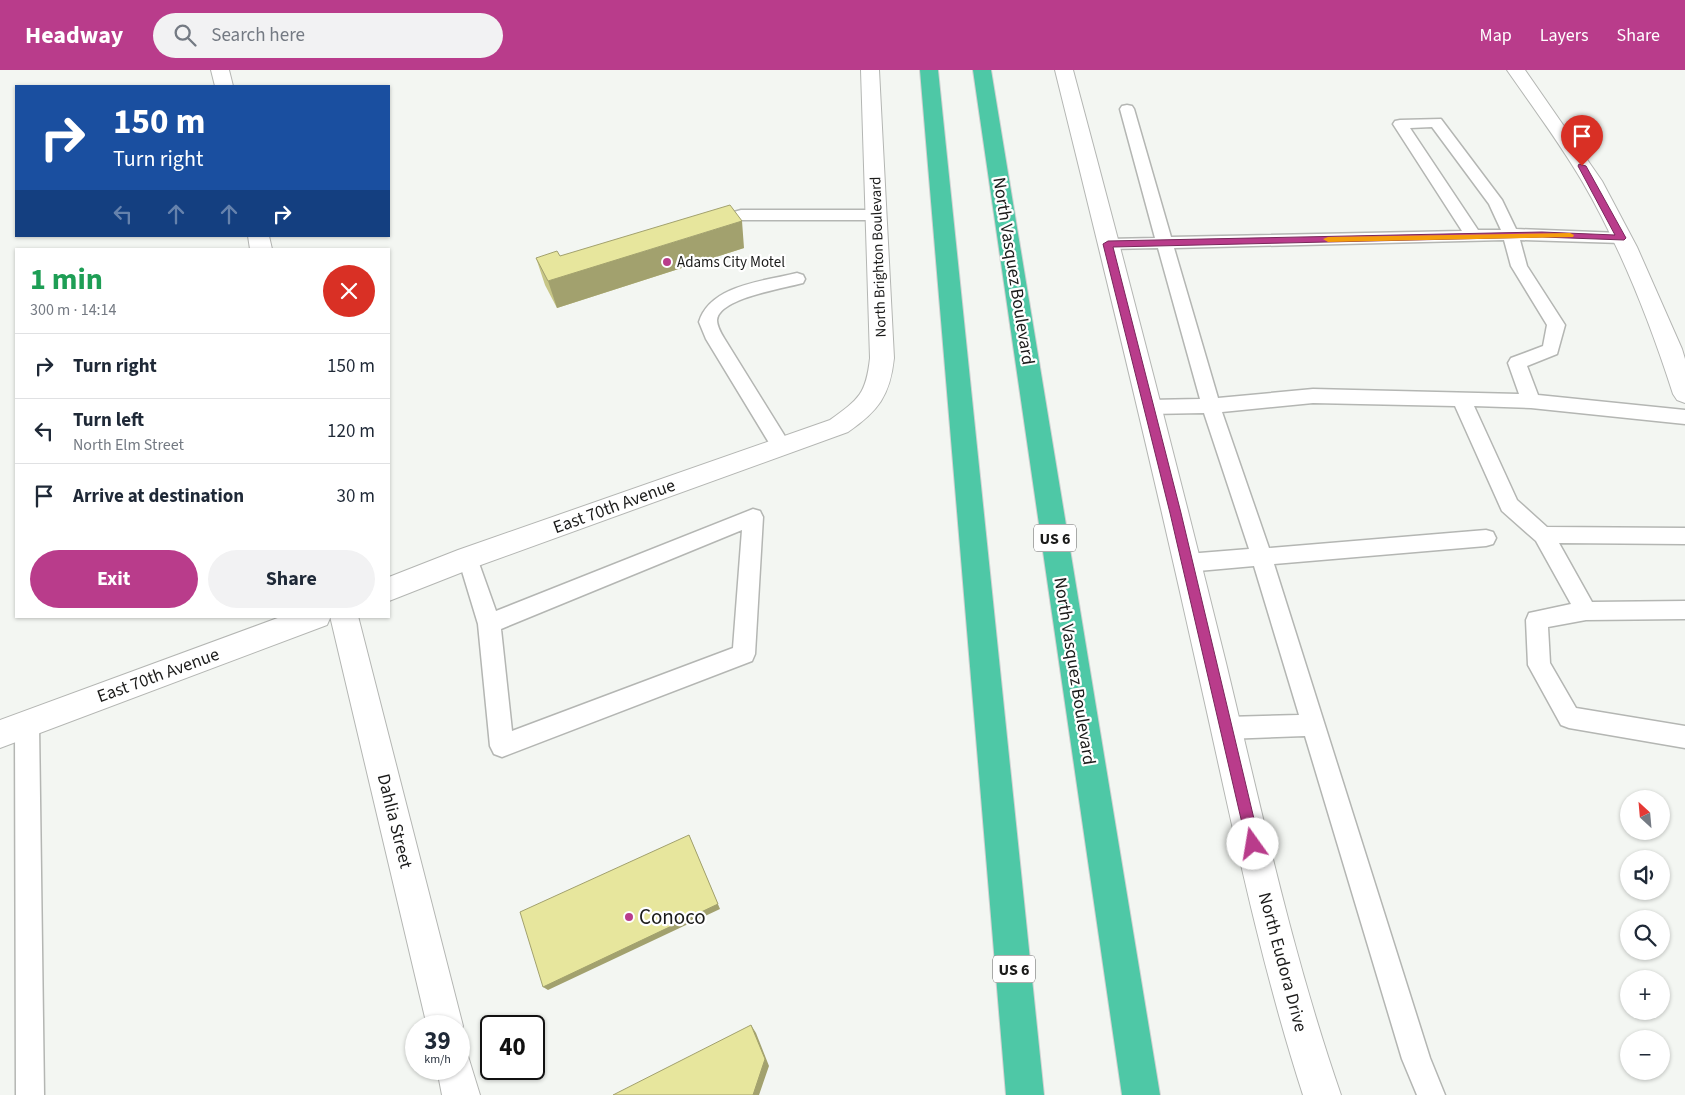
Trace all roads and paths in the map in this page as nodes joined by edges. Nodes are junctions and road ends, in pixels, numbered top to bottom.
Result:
1 (220, 70) edge
2 (870, 70) edge
3 (930, 70) edge
4 (982, 70) edge
5 (1064, 70) edge
6 (1516, 70) edge
7 (224, 85) edge
8 (1127, 109) dead end
9 (877, 216) junction
10 (695, 229) edge
11 (1511, 235) junction
12 (1474, 236) junction
13 (1621, 238) junction
14 (1165, 243) junction
15 (1108, 244) junction
16 (797, 279) dead end
17 (1685, 394) edge
18 (1460, 399) junction
19 (1531, 401) junction
20 (1148, 406) junction
21 (1212, 406) junction
22 (1685, 417) edge
23 (839, 426) joint
24 (781, 446) junction
25 (1543, 535) junction
26 (1685, 536) edge
27 (1486, 538) dead end
28 (468, 558) junction
29 (1262, 558) junction
30 (1187, 563) junction
31 (390, 589) edge
32 (1685, 610) edge
33 (1586, 611) junction
34 (312, 618) edge
35 (344, 618) edge
36 (489, 624) junction
37 (27, 724) junction
38 (1314, 725) junction
39 (1226, 728) junction
40 (0, 734) edge
41 (1685, 737) edge
42 (442, 1015) edge
43 (458, 1080) edge
44 (30, 1095) edge
45 (461, 1095) edge
46 (1025, 1095) edge
47 (1140, 1095) edge
48 (1322, 1095) edge
49 (1431, 1095) edge

1 - 7 street
2 - 9 street, North Brighton Boulevard
3 - 46 highway, US 6
4 - 47 highway, North Vasquez Boulevard / US 6
5 - 15 street, North Eudora Drive
6 - 13 street
8 - 14 lane
9 - 10 lane
9 - 23 street, North Brighton Boulevard
11 - 12 lane
11 - 12 lane
11 - 13 lane
11 - 19 lane
12 - 14 lane
13 - 17 street
14 - 15 lane
14 - 21 lane
15 - 20 street, North Eudora Drive
16 - 24 lane
18 - 19 lane
18 - 21 lane
18 - 25 lane
19 - 22 lane
20 - 21 lane
20 - 30 street, North Eudora Drive
21 - 29 lane
23 - 24 street, East 70th Avenue
24 - 28 street, East 70th Avenue
25 - 26 lane
25 - 33 lane
27 - 29 lane
28 - 31 street, East 70th Avenue
28 - 36 lane
29 - 30 lane
29 - 38 lane
30 - 39 street, North Eudora Drive
32 - 33 lane
33 - 41 lane
34 - 37 street, East 70th Avenue
35 - 42 street, Dahlia Street
36 - 36 lane
37 - 40 street, East 70th Avenue
37 - 44 lane
38 - 39 lane
38 - 49 lane
39 - 48 street, North Eudora Drive
43 - 45 street

